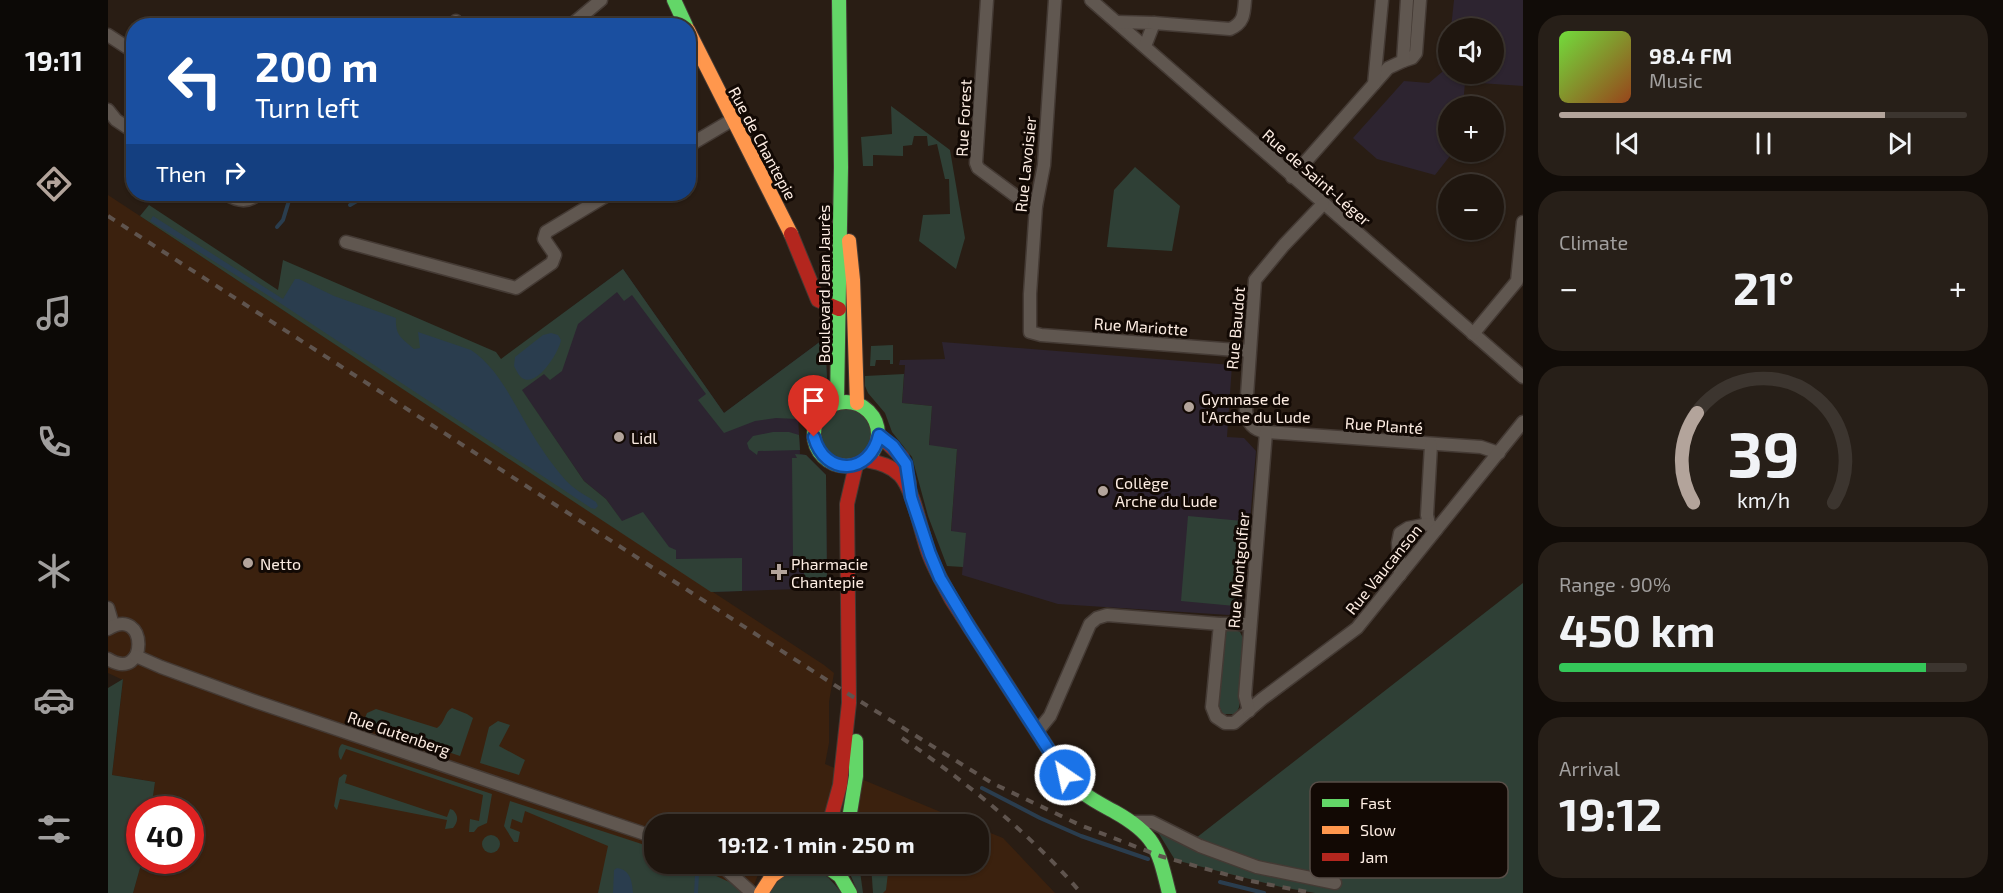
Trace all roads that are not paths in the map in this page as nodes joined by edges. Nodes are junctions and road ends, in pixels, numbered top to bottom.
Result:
1 (601, 0) edge
2 (674, 0) edge
3 (839, 0) edge
4 (987, 0) edge
5 (1054, 0) edge
6 (1091, 0) edge
7 (1245, 0) edge
8 (1382, 0) edge
9 (1407, 0) edge
10 (1420, 0) edge
11 (580, 18) edge
12 (682, 18) edge
13 (1117, 22) junction
14 (1154, 23) junction
15 (109, 40) edge
16 (696, 46) edge
17 (1145, 46) junction
18 (126, 48) edge
19 (1403, 61) junction
20 (1374, 84) junction
21 (108, 110) edge
22 (732, 120) junction
23 (126, 127) edge
24 (696, 141) edge
25 (1292, 177) junction
26 (597, 201) edge
27 (1323, 204) junction
28 (1036, 206) junction
29 (1523, 222) edge
30 (346, 242) dead end
31 (831, 276) junction
32 (839, 309) junction
33 (1030, 332) joint
34 (1473, 334) junction
35 (1250, 351) junction
36 (1523, 377) edge
37 (837, 401) junction
38 (856, 403) junction
39 (1523, 423) edge
40 (1266, 432) junction
41 (879, 435) junction
42 (1431, 445) junction
43 (1499, 453) junction
44 (861, 462) junction
45 (835, 464) junction
46 (911, 497) junction
47 (847, 504) junction
48 (1433, 527) junction
49 (1400, 575) junction
50 (108, 608) edge
51 (1220, 624) junction
52 (1250, 624) junction
53 (111, 627) edge
54 (136, 656) junction
55 (108, 659) edge
56 (849, 703) junction
57 (1249, 711) junction
58 (1037, 732) junction
59 (832, 814) edge
60 (850, 814) edge
61 (1133, 822) junction
62 (644, 834) edge
63 (731, 874) edge
64 (776, 874) edge
65 (843, 874) edge
66 (1310, 878) edge
67 (1311, 878) edge
68 (1335, 883) dead end
69 (752, 893) edge
70 (761, 893) edge
71 (850, 893) edge
72 (1169, 893) edge

1 - 11 street
2 - 12 main road
3 - 31 main road, Boulevard Jean Jaurès
4 - 28 street, Rue Forest
5 - 28 street, Rue Lavoisier
6 - 13 street, Rue de Saint-Léger
7 - 14 street
8 - 20 street
9 - 19 street
10 - 19 street
13 - 14 street
13 - 17 street, Rue de Saint-Léger
14 - 17 street
15 - 18 street
16 - 22 main road, Rue de Chantepie
17 - 25 street, Rue de Saint-Léger
19 - 20 street
20 - 25 street
21 - 23 street
22 - 24 street
22 - 31 main road, Rue de Chantepie
25 - 27 street, Rue de Saint-Léger
26 - 30 street
27 - 34 street, Rue de Saint-Léger
27 - 35 street, Rue Baudot
28 - 33 street, Rue Lavoisier
29 - 34 street
31 - 32 main road, Boulevard Jean Jaurès
31 - 32 main road, Rue de Chantepie
31 - 38 main road, Boulevard Jean Jaurès
32 - 37 main road, Boulevard Jean Jaurès
33 - 35 street, Rue Mariotte
34 - 36 street, Rue de Saint-Léger
35 - 40 street, Rue Baudot
37 - 38 main road
37 - 45 main road
38 - 41 main road
39 - 43 street, Rue Vaucanson
40 - 42 street, Rue Planté
40 - 52 street, Rue Montgolfier
41 - 44 main road
41 - 46 main road
42 - 43 street, Rue Planté
42 - 48 street
43 - 48 street, Rue Vaucanson
44 - 45 main road
44 - 46 main road
44 - 47 main road
45 - 47 main road
46 - 58 main road
47 - 56 main road
48 - 49 street, Rue Vaucanson
48 - 49 street
49 - 57 street, Rue Vaucanson
50 - 53 street
51 - 52 street
51 - 57 street, Rue Vaucanson
51 - 58 street
52 - 57 street, Rue Montgolfier
53 - 54 street
54 - 55 street
54 - 62 street, Rue Gutenberg
56 - 59 main road
56 - 60 main road
58 - 61 main road
61 - 66 street
61 - 72 main road
63 - 69 street
64 - 70 main road
65 - 71 main road
67 - 68 street

